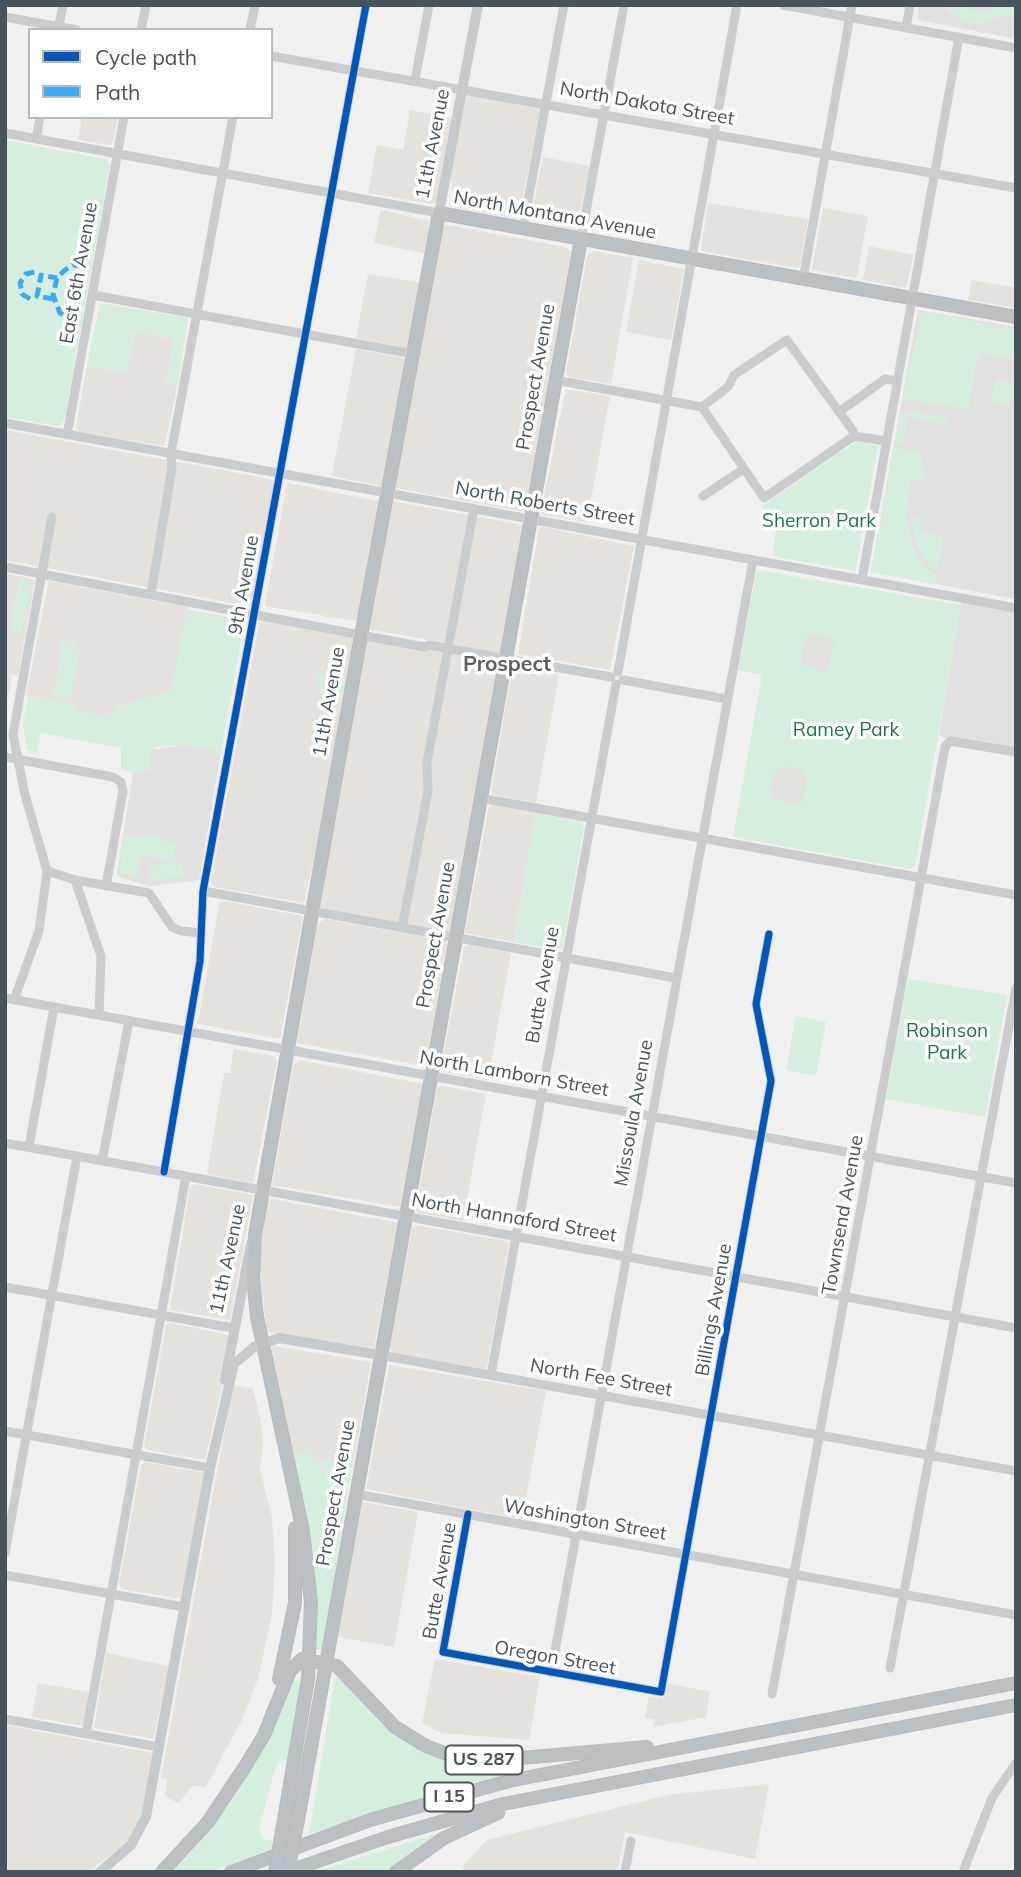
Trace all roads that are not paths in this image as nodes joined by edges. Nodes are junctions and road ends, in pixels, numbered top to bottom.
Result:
1 (63, 5) edge
2 (146, 5) edge
3 (254, 5) edge
4 (366, 5) edge
5 (429, 5) edge
6 (478, 5) edge
7 (564, 5) edge
8 (624, 5) edge
9 (737, 5) edge
10 (783, 5) edge
11 (852, 5) edge
12 (910, 5) edge
13 (5, 17) edge
14 (849, 17) junction
15 (58, 28) edge
16 (141, 28) edge
17 (250, 28) edge
18 (906, 28) junction
19 (959, 37) junction
20 (1016, 48) edge
21 (273, 56) edge
22 (354, 70) junction
23 (415, 80) junction
24 (463, 88) junction
25 (546, 103) junction
26 (604, 114) junction
27 (40, 119) edge
28 (124, 119) edge
29 (233, 119) edge
30 (5, 133) edge
31 (713, 134) junction
32 (36, 139) junction
33 (117, 154) junction
34 (825, 154) junction
35 (222, 173) junction
36 (935, 174) junction
37 (1016, 188) edge
38 (332, 193) junction
39 (439, 213) junction
40 (523, 228) junction
41 (581, 239) junction
42 (692, 259) junction
43 (803, 279) junction
44 (93, 295) junction
45 (913, 299) junction
46 (197, 314) junction
47 (1016, 317) edge
48 (304, 334) junction
49 (413, 354) junction
50 (555, 380) junction
51 (897, 381) junction
52 (666, 400) junction
53 (702, 407) junction
54 (839, 412) junction
55 (5, 424) edge
56 (68, 435) junction
57 (853, 436) junction
58 (886, 442) junction
59 (171, 454) junction
60 (742, 470) junction
61 (280, 474) junction
62 (387, 494) junction
63 (702, 496) dead end
64 (474, 509) junction
65 (52, 517) dead end
66 (530, 519) junction
67 (641, 540) junction
68 (753, 559) junction
69 (5, 567) edge
70 (42, 574) junction
71 (862, 579) junction
72 (151, 594) junction
73 (1016, 608) edge
74 (255, 613) junction
75 (361, 633) junction
76 (449, 648) junction
77 (505, 659) junction
78 (617, 678) junction
79 (726, 699) junction
80 (1016, 752) edge
81 (5, 757) edge
82 (18, 759) junction
83 (480, 798) junction
84 (591, 818) junction
85 (702, 838) junction
86 (47, 871) junction
87 (921, 878) junction
88 (75, 880) junction
89 (106, 886) junction
90 (203, 891) junction
91 (1016, 895) edge
92 (312, 911) junction
93 (402, 928) junction
94 (201, 933) junction
95 (768, 934) dead end
96 (455, 937) junction
97 (565, 958) junction
98 (676, 978) junction
99 (1016, 988) edge
100 (10, 999) edge
101 (54, 1007) junction
102 (99, 1015) junction
103 (129, 1021) junction
104 (190, 1032) junction
105 (1012, 1037) edge
106 (287, 1050) junction
107 (430, 1077) junction
108 (541, 1097) junction
109 (651, 1117) junction
110 (760, 1137) junction
111 (5, 1143) edge
112 (29, 1147) junction
113 (77, 1156) junction
114 (870, 1156) junction
115 (102, 1160) junction
116 (164, 1172) junction
117 (186, 1176) junction
118 (981, 1177) junction
119 (1016, 1183) edge
120 (262, 1190) junction
121 (405, 1216) junction
122 (257, 1221) junction
123 (516, 1236) junction
124 (626, 1256) junction
125 (736, 1276) junction
126 (5, 1287) edge
127 (51, 1296) junction
128 (846, 1297) junction
129 (160, 1316) junction
130 (955, 1317) junction
131 (233, 1328) junction
132 (1016, 1328) edge
133 (262, 1343) junction
134 (380, 1355) junction
135 (491, 1376) junction
136 (601, 1395) junction
137 (223, 1405) junction
138 (710, 1415) junction
139 (5, 1431) edge
140 (27, 1435) junction
141 (820, 1436) junction
142 (136, 1455) junction
143 (931, 1455) junction
144 (211, 1468) junction
145 (290, 1468) junction
146 (1016, 1471) edge
147 (356, 1494) junction
148 (468, 1514) junction
149 (575, 1534) junction
150 (5, 1553) edge
151 (687, 1555) junction
152 (795, 1574) junction
153 (5, 1575) edge
154 (111, 1594) junction
155 (904, 1594) junction
156 (184, 1607) junction
157 (1016, 1615) edge
158 (443, 1652) joint
159 (310, 1661) junction
160 (326, 1664) junction
161 (890, 1668) dead end
162 (551, 1673) junction
163 (1016, 1683) edge
164 (661, 1692) joint
165 (772, 1694) dead end
166 (1013, 1705) edge
167 (5, 1719) edge
168 (86, 1734) junction
169 (159, 1747) junction
170 (675, 1748) junction
171 (1016, 1763) edge
172 (240, 1775) junction
173 (558, 1793) junction
174 (631, 1841) dead end
175 (100, 1872) edge
176 (162, 1872) edge
177 (231, 1872) edge
178 (275, 1872) edge
179 (287, 1872) edge
180 (396, 1872) edge
181 (625, 1872) edge
182 (963, 1872) edge

1 - 15 street
2 - 16 street
3 - 17 street
4 - 22 street, 9th Avenue
5 - 23 street
6 - 24 main road, 11th Avenue
7 - 25 street
8 - 26 street, Prospect Avenue
9 - 31 street, Butte Avenue
10 - 14 street
11 - 14 street
12 - 18 street
13 - 15 street
14 - 18 street
14 - 34 street
18 - 19 street
19 - 20 street
19 - 36 street
21 - 22 street, North Dakota Street
22 - 23 street, North Dakota Street
22 - 38 street, 9th Avenue
23 - 24 street, North Dakota Street
24 - 25 street, North Dakota Street
24 - 39 main road, 11th Avenue
25 - 26 street, North Dakota Street
25 - 40 street
26 - 31 street, North Dakota Street
26 - 41 street, Prospect Avenue
27 - 32 street
28 - 33 street, East 6th Avenue
29 - 35 street
30 - 32 street, North Montana Avenue
31 - 34 street, North Dakota Street
31 - 42 street, Butte Avenue
32 - 33 street, North Montana Avenue
33 - 35 street, North Montana Avenue
33 - 44 street, East 6th Avenue
34 - 36 street, North Dakota Street
34 - 43 street
35 - 38 street, North Montana Avenue
35 - 46 street
36 - 37 street, North Dakota Street
36 - 45 street
38 - 39 street, North Montana Avenue
38 - 48 street, 9th Avenue
39 - 40 highway, North Montana Avenue
39 - 49 highway, 11th Avenue
40 - 41 highway, North Montana Avenue
41 - 42 highway, North Montana Avenue
41 - 50 highway, Prospect Avenue
42 - 43 highway, North Montana Avenue
42 - 52 street, Butte Avenue
43 - 45 highway, North Montana Avenue
44 - 46 street
44 - 56 street, East 6th Avenue
45 - 47 highway, North Montana Avenue
45 - 51 street
46 - 48 street
46 - 59 street
48 - 49 street
48 - 61 street, 9th Avenue
49 - 62 highway, 11th Avenue
50 - 52 street
50 - 66 highway, Prospect Avenue
51 - 54 street
51 - 58 street
52 - 53 street
52 - 67 street, Butte Avenue
53 - 54 street
53 - 60 street
54 - 57 street
55 - 56 street, North Roberts Street
56 - 59 street, North Roberts Street
57 - 58 street
57 - 60 street
58 - 71 street
59 - 61 street, North Roberts Street
59 - 72 street
60 - 63 street
61 - 62 street, North Roberts Street
61 - 74 street, 9th Avenue
62 - 64 street, North Roberts Street
62 - 75 highway, 11th Avenue
64 - 66 street, North Roberts Street
64 - 76 street
65 - 70 street
66 - 67 street, North Roberts Street
66 - 77 highway, Prospect Avenue
67 - 68 street, North Roberts Street
67 - 78 street, Butte Avenue
68 - 71 street, North Roberts Street
68 - 79 street, Missoula Avenue
69 - 70 street
70 - 72 street
70 - 82 street
71 - 73 street, North Roberts Street
72 - 74 street
74 - 75 street
74 - 90 street, 9th Avenue
75 - 76 street
75 - 92 highway, 11th Avenue
76 - 77 street
76 - 93 street
77 - 78 street
77 - 83 highway, Prospect Avenue
78 - 79 street
78 - 84 street, Butte Avenue
79 - 85 street, Missoula Avenue
80 - 87 street, Townsend Avenue
81 - 82 street
82 - 86 street
82 - 89 street
83 - 84 street
83 - 96 highway, Prospect Avenue
84 - 85 street
84 - 97 street, Butte Avenue
85 - 87 street
85 - 98 street, Missoula Avenue
86 - 88 street
86 - 100 street
87 - 91 street
87 - 114 street, Townsend Avenue
88 - 89 street
88 - 102 street
89 - 94 street
90 - 92 street
90 - 94 street, 9th Avenue
92 - 93 street
92 - 106 highway, 11th Avenue
93 - 96 street
94 - 104 street, 9th Avenue
95 - 110 street, Billings Avenue
96 - 97 street
96 - 107 highway, Prospect Avenue
97 - 98 street
97 - 108 street, Butte Avenue
98 - 109 street, Missoula Avenue
99 - 105 street
100 - 101 street, North Lamborn Street
101 - 102 street, North Lamborn Street
101 - 112 street
102 - 103 street, North Lamborn Street
103 - 104 street, North Lamborn Street
103 - 115 street
104 - 106 street, North Lamborn Street
104 - 116 street, 9th Avenue
105 - 118 street
106 - 107 street, North Lamborn Street
106 - 120 highway, 11th Avenue
107 - 108 street, North Lamborn Street
107 - 121 highway, Prospect Avenue
108 - 109 street, North Lamborn Street
108 - 123 street, Butte Avenue
109 - 110 street, North Lamborn Street
109 - 124 street, Missoula Avenue
110 - 114 street, North Lamborn Street
110 - 125 street, Billings Avenue
111 - 112 street, North Hannaford Street
112 - 113 street, North Hannaford Street
113 - 115 street, North Hannaford Street
113 - 127 street
114 - 118 street, North Lamborn Street
114 - 128 street, Townsend Avenue
115 - 116 street, North Hannaford Street
116 - 117 street, North Hannaford Street
117 - 120 street, North Hannaford Street
117 - 129 street
118 - 119 street, North Lamborn Street
118 - 130 street
120 - 121 street, North Hannaford Street
120 - 122 highway, 11th Avenue
121 - 123 street, North Hannaford Street
121 - 134 highway, Prospect Avenue
122 - 131 main road, 11th Avenue
122 - 133 highway, Prospect Avenue
123 - 124 street, North Hannaford Street
123 - 135 street, Butte Avenue
124 - 125 street, North Hannaford Street
124 - 136 street, Missoula Avenue
125 - 128 street, North Hannaford Street
125 - 138 street, Billings Avenue
126 - 127 street
127 - 129 street
127 - 140 street
128 - 130 street, North Hannaford Street
128 - 141 street, Townsend Avenue
129 - 131 street
129 - 142 street
130 - 132 street, North Hannaford Street
130 - 143 street
131 - 137 main road, 11th Avenue
133 - 134 main road, North Fee Street
133 - 137 main road, 11th Avenue
133 - 145 highway, Prospect Avenue
134 - 135 street, North Fee Street
134 - 147 highway, Prospect Avenue
135 - 136 street, North Fee Street
136 - 138 street, North Fee Street
136 - 149 street, Missoula Avenue
137 - 144 main road, 11th Avenue
138 - 141 street, North Fee Street
138 - 151 street, Billings Avenue
139 - 140 street
140 - 142 street
140 - 150 street
141 - 143 street, North Fee Street
141 - 152 street, Townsend Avenue
142 - 144 street
142 - 154 street
143 - 146 street, North Fee Street
143 - 155 street
144 - 156 main road, 11th Avenue
145 - 159 highway, Prospect Avenue
145 - 172 highway
147 - 148 street, Washington Street
147 - 160 highway, Prospect Avenue
148 - 149 street, Washington Street
148 - 158 street, Butte Avenue
149 - 151 street, Washington Street
149 - 162 street, Missoula Avenue
151 - 152 street, Washington Street
151 - 164 street, Billings Avenue
152 - 155 street, Washington Street
152 - 165 street, Townsend Avenue
153 - 154 street
154 - 156 street
154 - 168 street
155 - 157 street, Washington Street
155 - 161 street
156 - 169 main road, 11th Avenue
158 - 162 street, Oregon Street
159 - 160 highway, US 287
159 - 172 highway
159 - 178 highway, Prospect Avenue, bridge
160 - 170 highway, US 287
160 - 179 highway, Prospect Avenue, bridge
162 - 164 street, Oregon Street
163 - 170 highway, I 15
166 - 173 highway, I 15
167 - 168 street
168 - 169 street
169 - 175 main road, 11th Avenue
170 - 177 highway, I 15
171 - 182 street
172 - 176 highway
173 - 179 highway, I 15
173 - 180 highway
174 - 181 street

